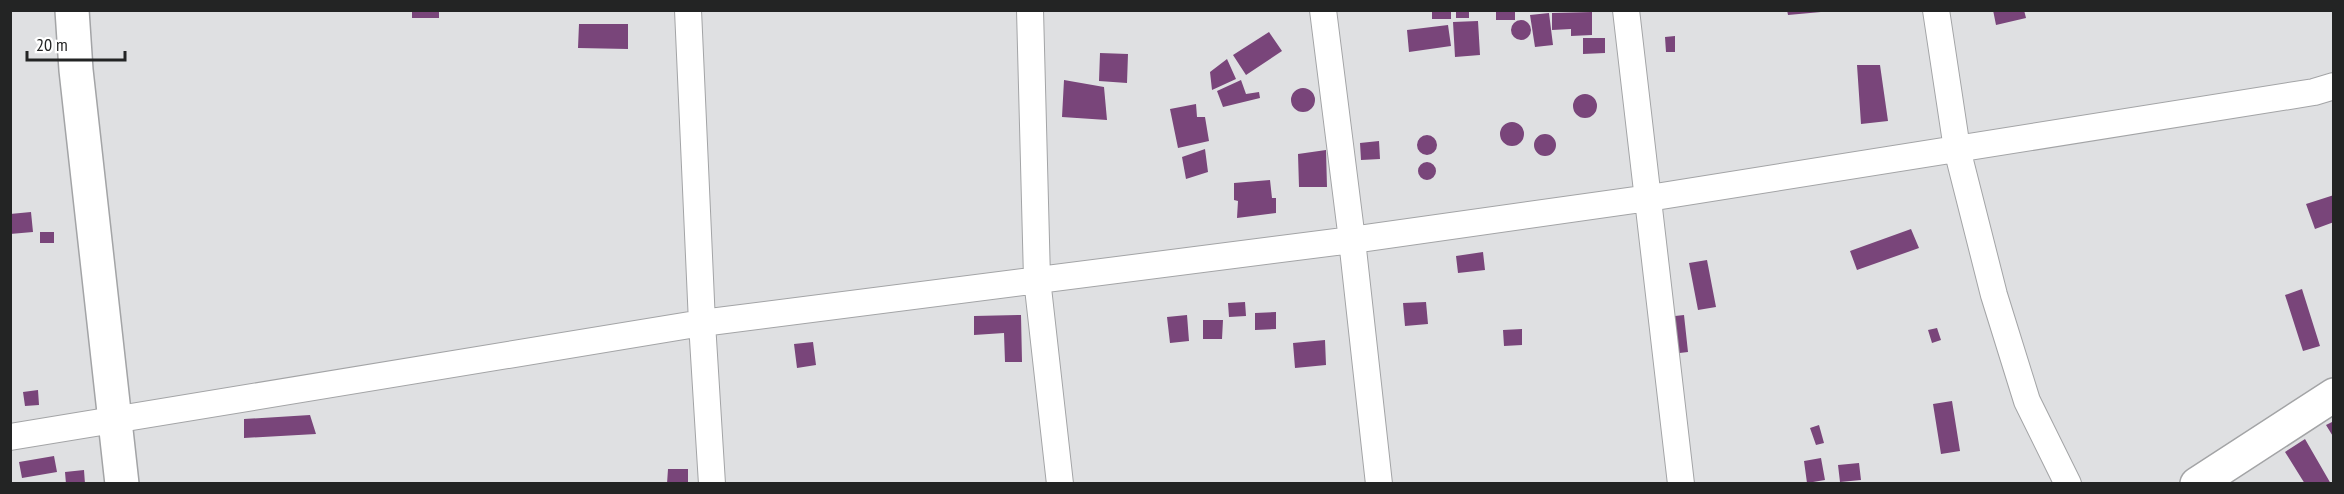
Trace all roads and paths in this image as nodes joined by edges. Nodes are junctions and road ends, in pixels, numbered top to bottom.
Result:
1 (72, 10) edge
2 (688, 10) edge
3 (1030, 10) edge
4 (1323, 10) edge
5 (1626, 10) edge
6 (1936, 10) edge
7 (2334, 86) edge
8 (1957, 149) junction
9 (1649, 198) junction
10 (1352, 240) junction
11 (1037, 279) junction
12 (702, 323) junction
13 (2334, 395) edge
14 (113, 420) junction
15 (10, 437) edge
16 (122, 483) edge
17 (712, 483) edge
18 (1060, 483) edge
19 (1379, 483) edge
20 (1681, 483) edge
21 (2068, 483) edge
22 (2197, 483) edge

1 - 14 main road
2 - 12 street
3 - 11 street
4 - 10 street
5 - 9 street
6 - 8 street
7 - 8 street
8 - 9 street
8 - 21 street
9 - 10 street
9 - 20 street
10 - 11 street
10 - 19 street
11 - 12 street
11 - 18 street
12 - 14 street
12 - 17 street
13 - 22 main road
14 - 15 street
14 - 16 main road

